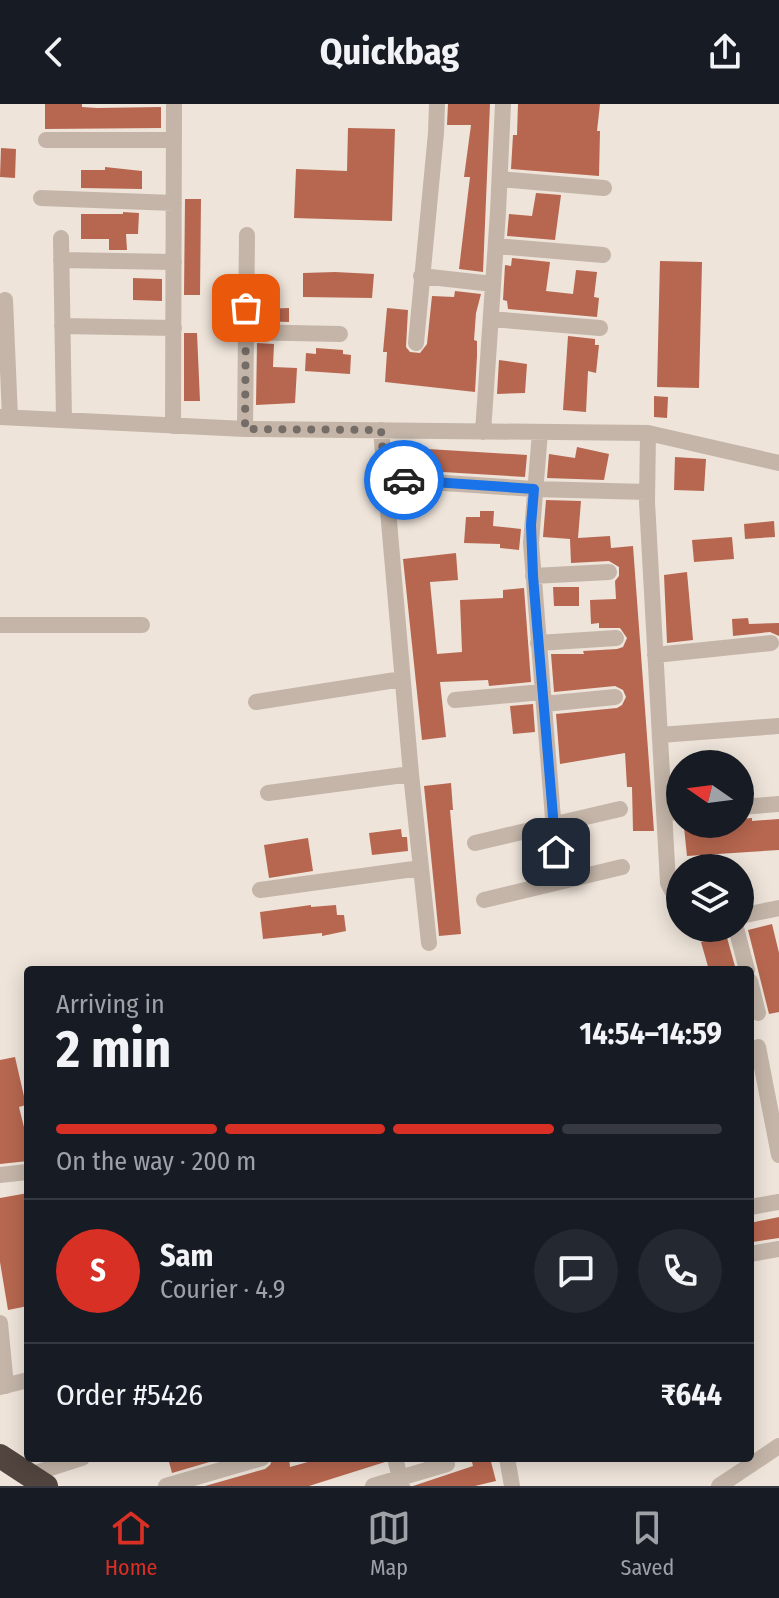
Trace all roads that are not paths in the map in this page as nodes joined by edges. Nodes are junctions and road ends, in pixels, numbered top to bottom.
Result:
1 (174, 104) edge
2 (437, 104) edge
3 (503, 104) edge
4 (46, 140) dead end
5 (174, 140) junction
6 (500, 179) junction
7 (604, 188) dead end
8 (41, 198) dead end
9 (174, 203) junction
10 (247, 235) dead end
11 (61, 238) dead end
12 (496, 246) junction
13 (603, 255) dead end
14 (61, 260) junction
15 (174, 262) junction
16 (421, 276) junction
17 (493, 284) junction
18 (5, 300) dead end
19 (491, 319) junction
20 (62, 326) junction
21 (174, 328) junction
22 (600, 328) dead end
23 (246, 332) junction
24 (340, 334) dead end
25 (416, 343) dead end
26 (5, 417) edge
27 (64, 420) junction
28 (173, 426) junction
29 (245, 429) junction
30 (381, 430) junction
31 (483, 432) junction
32 (540, 432) junction
33 (648, 433) junction
34 (779, 463) edge
35 (385, 479) junction
36 (534, 489) junction
37 (647, 492) junction
38 (609, 572) dead end
39 (533, 576) junction
40 (0, 625) edge
41 (142, 625) dead end
42 (616, 638) dead end
43 (538, 643) junction
44 (771, 643) dead end
45 (655, 655) junction
46 (402, 679) junction
47 (615, 697) dead end
48 (543, 698) junction
49 (455, 700) dead end
50 (256, 702) dead end
51 (779, 726) edge
52 (660, 735) junction
53 (411, 774) junction
54 (666, 774) edge
55 (268, 793) dead end
56 (779, 804) edge
57 (754, 806) edge
58 (620, 809) dead end
59 (553, 823) junction
60 (475, 843) dead end
61 (622, 867) dead end
62 (421, 868) junction
63 (558, 881) junction
64 (260, 890) dead end
65 (484, 900) dead end
66 (779, 908) edge
67 (754, 913) edge
68 (740, 942) edge
69 (429, 943) dead end
70 (746, 966) edge
71 (754, 997) edge
72 (758, 1013) dead end
73 (758, 1047) dead end
74 (779, 1155) edge
75 (24, 1172) edge
76 (0, 1175) edge
77 (779, 1202) edge
78 (754, 1206) edge
79 (779, 1249) edge
80 (754, 1253) edge
81 (0, 1323) edge
82 (24, 1381) edge
83 (3, 1386) edge
84 (779, 1446) edge
85 (0, 1459) edge
86 (74, 1462) edge
87 (248, 1462) edge
88 (396, 1462) edge
89 (508, 1462) edge
90 (447, 1464) dead end
91 (31, 1482) edge
92 (401, 1482) edge
93 (166, 1486) edge
94 (373, 1486) edge
95 (512, 1486) edge
96 (719, 1486) edge

1 - 5 street
2 - 16 street
3 - 6 street
4 - 5 street
5 - 9 street
6 - 7 street
6 - 12 street
8 - 9 street
9 - 15 street
10 - 23 street
11 - 14 street
12 - 13 street
12 - 17 street
14 - 15 street
14 - 20 street
15 - 21 street
16 - 17 street
16 - 25 street
17 - 19 street
18 - 26 street
19 - 22 street
19 - 31 street
20 - 21 street
20 - 27 street
21 - 28 street
23 - 24 street
23 - 29 street
26 - 27 street
27 - 28 street
28 - 29 street
29 - 30 street
30 - 31 street
30 - 35 street
31 - 32 street
32 - 33 street
32 - 36 street
33 - 34 street
33 - 37 street
35 - 36 street
35 - 46 street
36 - 37 street
36 - 39 street
37 - 45 street
38 - 39 street
39 - 43 street
40 - 41 street
42 - 43 street
43 - 48 street
44 - 45 street
45 - 52 street
46 - 50 street
46 - 53 street
47 - 48 street
48 - 49 street
48 - 59 street
51 - 52 street
52 - 54 street
53 - 55 street
53 - 62 street
56 - 57 street
58 - 59 street
59 - 60 street
59 - 63 street
61 - 63 street
62 - 64 street
62 - 69 street
63 - 65 street
66 - 67 street
68 - 70 street
71 - 72 street
73 - 74 street
75 - 76 street
77 - 78 street
79 - 80 street
81 - 83 street
82 - 83 street
84 - 96 street
85 - 91 highway
86 - 91 street
87 - 93 street
88 - 92 street
89 - 95 street
90 - 92 street
92 - 94 street

